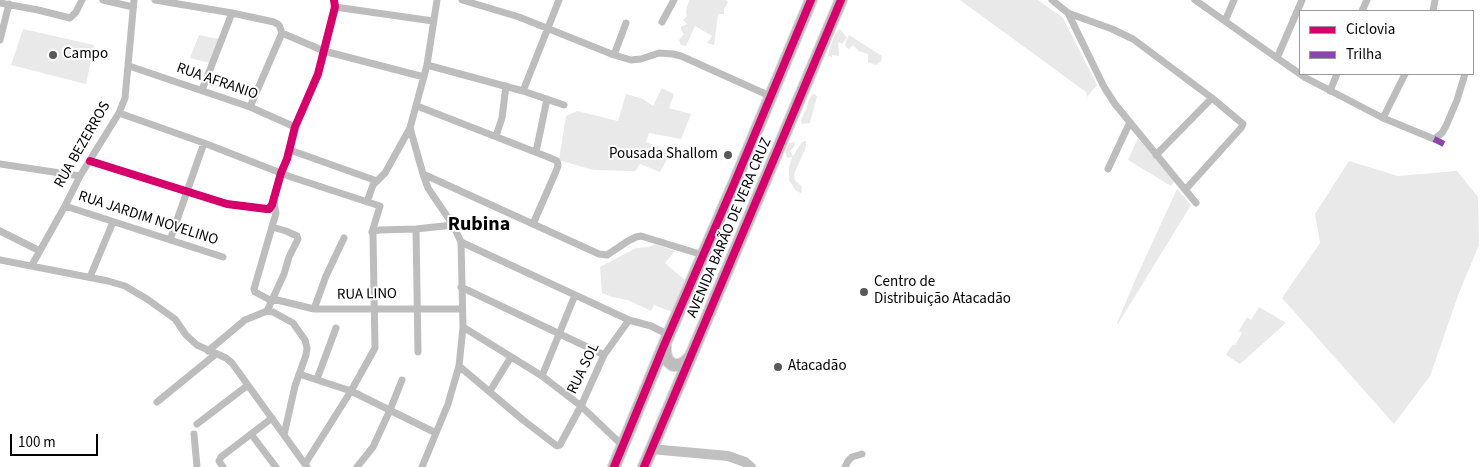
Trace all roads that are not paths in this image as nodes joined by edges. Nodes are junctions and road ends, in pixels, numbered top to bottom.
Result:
1 (82, 0) edge
2 (102, 0) edge
3 (154, 0) edge
4 (438, 0) edge
5 (462, 0) edge
6 (559, 0) edge
7 (674, 0) edge
8 (811, 0) edge
9 (841, 0) edge
10 (1052, 0) edge
11 (1195, 0) edge
12 (1234, 0) edge
13 (1302, 0) edge
14 (1435, 0) edge
15 (0, 3) edge
16 (12, 3) edge
17 (133, 3) edge
18 (334, 4) edge
19 (1434, 10) edge
20 (232, 13) junction
21 (1068, 13) junction
22 (434, 21) junction
23 (1225, 21) junction
24 (662, 22) dead end
25 (626, 23) dead end
26 (548, 28) junction
27 (282, 33) junction
28 (0, 40) edge
29 (324, 50) junction
30 (614, 55) junction
31 (1276, 58) junction
32 (427, 64) junction
33 (129, 66) junction
34 (1299, 73) edge
35 (1302, 75) edge
36 (1337, 75) edge
37 (1404, 75) edge
38 (1465, 75) edge
39 (424, 77) junction
40 (506, 86) junction
41 (202, 90) junction
42 (523, 91) junction
43 (1330, 91) junction
44 (770, 96) junction
45 (1212, 98) junction
46 (547, 99) junction
47 (564, 105) dead end
48 (417, 106) junction
49 (250, 108) junction
50 (118, 113) junction
51 (1383, 118) junction
52 (1130, 122) junction
53 (295, 127) junction
54 (410, 128) junction
55 (496, 136) junction
56 (204, 142) junction
57 (290, 150) junction
58 (536, 152) junction
59 (1156, 155) junction
60 (90, 161) junction
61 (0, 164) edge
62 (1108, 170) dead end
63 (281, 173) junction
64 (423, 174) junction
65 (80, 176) junction
66 (376, 181) junction
67 (1186, 189) junction
68 (187, 191) junction
69 (274, 201) junction
70 (367, 202) junction
71 (1196, 203) dead end
72 (65, 206) junction
73 (113, 222) junction
74 (533, 224) junction
75 (453, 225) junction
76 (272, 227) junction
77 (416, 229) junction
78 (0, 231) edge
79 (372, 232) junction
80 (344, 238) dead end
81 (170, 240) junction
82 (461, 242) junction
83 (40, 250) junction
84 (703, 255) junction
85 (223, 257) dead end
86 (0, 260) edge
87 (32, 266) junction
88 (90, 277) junction
89 (461, 287) junction
90 (575, 295) junction
91 (272, 300) junction
92 (418, 308) junction
93 (314, 309) junction
94 (462, 309) junction
95 (374, 310) junction
96 (267, 311) junction
97 (629, 320) junction
98 (463, 327) junction
99 (336, 328) dead end
100 (560, 334) junction
101 (667, 339) junction
102 (208, 350) junction
103 (418, 352) dead end
104 (216, 354) junction
105 (604, 355) junction
106 (691, 356) junction
107 (511, 357) junction
108 (459, 366) junction
109 (299, 374) junction
110 (542, 376) junction
111 (317, 379) junction
112 (402, 380) dead end
113 (248, 385) junction
114 (351, 390) junction
115 (490, 392) junction
116 (157, 402) dead end
117 (580, 406) junction
118 (390, 410) junction
119 (272, 418) junction
120 (197, 424) dead end
121 (436, 432) junction
122 (194, 434) dead end
123 (252, 434) junction
124 (284, 435) junction
125 (623, 446) junction
126 (651, 449) junction
127 (862, 454) dead end
128 (306, 466) edge
129 (197, 467) edge
130 (223, 467) edge
131 (276, 467) edge
132 (358, 467) edge
133 (422, 467) edge
134 (614, 467) edge
135 (644, 467) edge
136 (752, 467) edge
137 (845, 467) edge

1 - 16 street
2 - 17 street
3 - 20 street
4 - 22 street
5 - 26 street
6 - 26 street
7 - 24 street
8 - 44 highway, AVENIDA BARÃO DE VERA CRUZ
9 - 106 highway, AVENIDA BARÃO DE VERA CRUZ
10 - 21 street
11 - 23 street
12 - 23 street
13 - 31 street
14 - 19 street
15 - 16 street
16 - 28 street
17 - 33 street, RUA BEZERROS
18 - 22 street
18 - 29 street
20 - 27 street
20 - 41 street
21 - 45 street
21 - 52 street
22 - 32 street
23 - 31 street
25 - 30 street
26 - 30 street
26 - 42 street
27 - 29 street
27 - 49 street
29 - 39 street
29 - 53 street
30 - 44 street
31 - 34 street
32 - 39 street
32 - 40 street
33 - 41 street, RUA AFRANIO
33 - 50 street, RUA BEZERROS
35 - 43 street
36 - 43 street
37 - 51 street
38 - 51 street
39 - 48 street
40 - 42 street
40 - 55 street
41 - 49 street, RUA AFRANIO
42 - 46 street
43 - 51 street
44 - 84 highway, AVENIDA BARÃO DE VERA CRUZ
45 - 59 street
45 - 67 street
46 - 47 street
46 - 58 street
48 - 54 street
48 - 55 street
49 - 53 street, RUA AFRANIO
50 - 56 street
50 - 60 street, RUA BEZERROS
52 - 59 street
52 - 62 street
53 - 57 street
54 - 64 street
54 - 66 street
55 - 58 street
56 - 63 street
56 - 68 street
57 - 63 street
57 - 66 street
58 - 74 street
59 - 67 street
60 - 65 street, RUA BEZERROS
60 - 68 street
61 - 65 street
63 - 69 street
63 - 70 street
64 - 74 street
64 - 75 street
65 - 72 street, RUA BEZERROS
66 - 70 street
67 - 71 street
68 - 69 street
68 - 81 street
69 - 76 street
70 - 79 street
72 - 73 street, RUA JARDIM NOVELINO
72 - 83 street, RUA BEZERROS
73 - 81 street, RUA JARDIM NOVELINO
73 - 88 street
74 - 84 street
75 - 77 street
75 - 82 street
76 - 91 street
76 - 91 street
77 - 79 street
77 - 92 street
78 - 83 street
79 - 95 street
80 - 93 street
81 - 85 street, RUA JARDIM NOVELINO
82 - 89 street
82 - 90 street
83 - 87 street, RUA BEZERROS
84 - 101 highway, AVENIDA BARÃO DE VERA CRUZ
86 - 87 street
87 - 88 street
88 - 102 street
89 - 94 street
89 - 100 street
90 - 97 street
90 - 100 street
91 - 93 street, RUA LINO
91 - 96 street
92 - 94 street, RUA LINO
92 - 95 street, RUA LINO
92 - 103 street
93 - 95 street, RUA LINO
94 - 98 street
95 - 114 street
96 - 102 street
96 - 109 street
97 - 101 street
97 - 105 street, RUA SOL
98 - 107 street
98 - 108 street
99 - 111 street
100 - 105 street
100 - 110 street
101 - 106 highway
101 - 125 highway, AVENIDA BARÃO DE VERA CRUZ
102 - 104 street
104 - 113 street
104 - 116 street
105 - 117 street, RUA SOL
106 - 126 highway, AVENIDA BARÃO DE VERA CRUZ
107 - 110 street
107 - 115 street
108 - 115 street
108 - 121 street
109 - 111 street
109 - 124 street
110 - 117 street
111 - 114 street
112 - 118 street
113 - 119 street
113 - 120 street
114 - 118 street
114 - 128 street
115 - 117 street, RUA SOL
117 - 125 street
118 - 121 street
118 - 132 street
119 - 123 street
119 - 124 street
121 - 133 street
122 - 129 street
123 - 130 street
123 - 131 street
124 - 128 street
125 - 134 highway, AVENIDA BARÃO DE VERA CRUZ
126 - 135 highway, AVENIDA BARÃO DE VERA CRUZ
126 - 136 street
127 - 137 street

